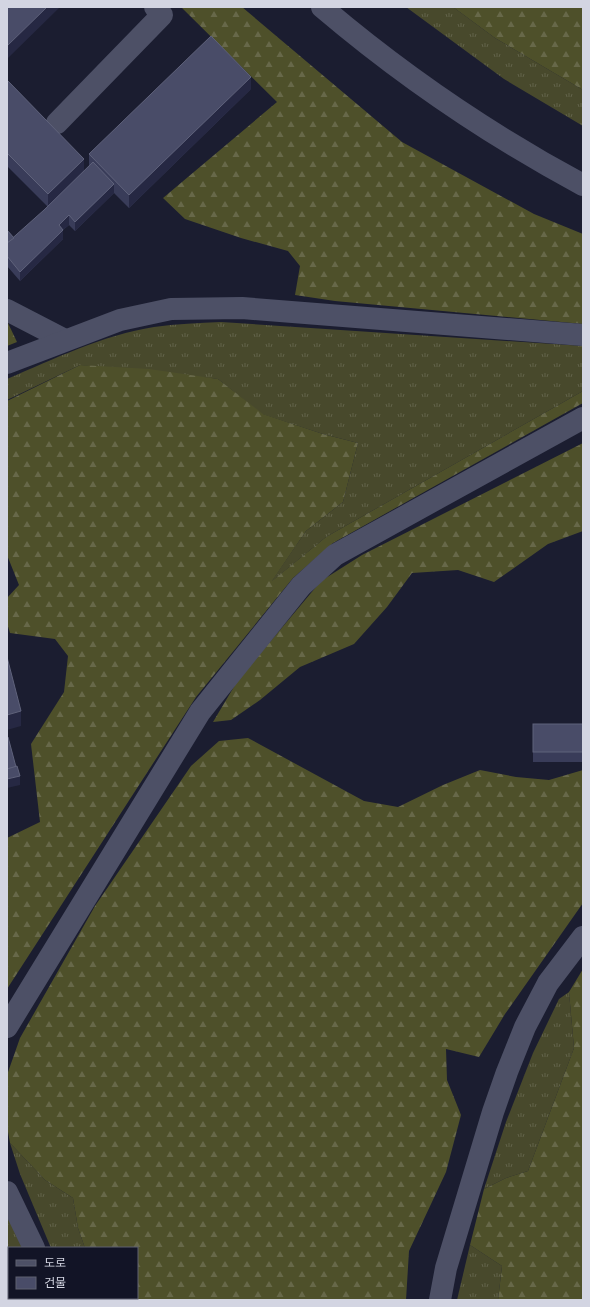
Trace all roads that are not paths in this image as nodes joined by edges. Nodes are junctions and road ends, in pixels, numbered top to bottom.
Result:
1 (155, 7) edge
2 (322, 7) edge
3 (56, 123) dead end
4 (583, 185) edge
5 (7, 310) edge
6 (583, 335) edge
7 (65, 340) junction
8 (7, 363) edge
9 (583, 418) edge
10 (583, 937) edge
11 (7, 1027) edge
12 (7, 1192) edge
13 (34, 1247) edge
14 (440, 1300) edge

1 - 3 street
2 - 4 street
5 - 7 street
6 - 7 street
7 - 8 street
9 - 11 street
10 - 14 street
12 - 13 street

